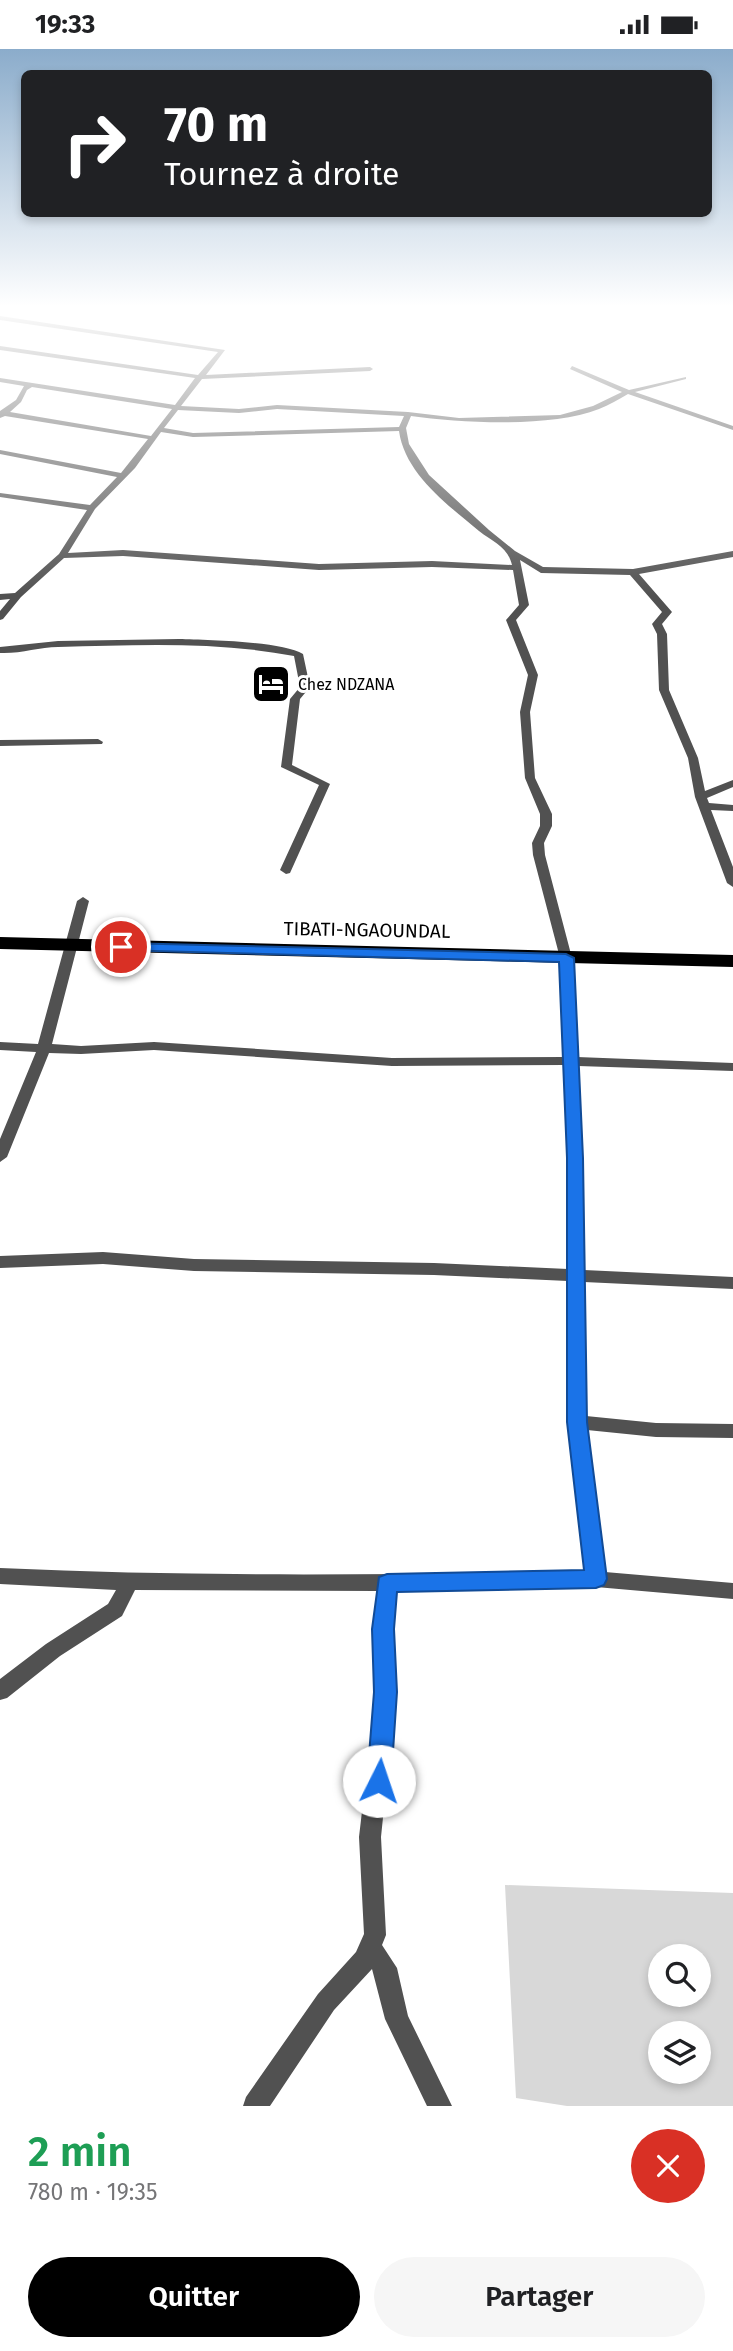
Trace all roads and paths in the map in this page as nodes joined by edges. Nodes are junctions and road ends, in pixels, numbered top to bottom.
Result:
1 (15, 404) edge
2 (153, 404) edge
3 (180, 404) edge
4 (604, 404) edge
5 (662, 404) edge
6 (177, 408) junction
7 (408, 414) junction
8 (1, 415) edge
9 (403, 429) junction
10 (733, 429) edge
11 (160, 430) junction
12 (153, 438) junction
13 (0, 451) edge
14 (120, 475) junction
15 (0, 495) edge
16 (92, 508) junction
17 (514, 553) junction
18 (733, 554) edge
19 (62, 556) junction
20 (516, 568) junction
21 (633, 572) junction
22 (18, 595) junction
23 (0, 597) edge
24 (0, 617) edge
25 (0, 650) edge
26 (98, 742) dead end
27 (0, 743) edge
28 (733, 783) edge
29 (703, 802) junction
30 (733, 808) edge
31 (286, 870) dead end
32 (733, 883) edge
33 (83, 901) dead end
34 (0, 943) edge
35 (72, 945) junction
36 (566, 958) junction
37 (733, 961) edge
38 (0, 1046) edge
39 (44, 1048) junction
40 (572, 1061) junction
41 (733, 1067) edge
42 (1, 1150) edge
43 (0, 1262) edge
44 (576, 1274) junction
45 (733, 1283) edge
46 (577, 1422) junction
47 (733, 1431) edge
48 (0, 1576) edge
49 (596, 1579) junction
50 (130, 1582) junction
51 (387, 1583) junction
52 (733, 1591) edge
53 (0, 1691) edge
54 (371, 1948) junction
55 (255, 2106) edge
56 (440, 2106) edge

1 - 8 street
2 - 6 street
3 - 6 street
4 - 7 street
5 - 10 street
6 - 7 street
6 - 11 street
7 - 9 street
8 - 12 street
9 - 11 street
9 - 17 street
11 - 12 street
12 - 14 street
13 - 14 street
14 - 16 street
15 - 16 street
16 - 19 street
17 - 20 street
17 - 21 street
18 - 21 street
19 - 20 street
19 - 22 street
20 - 36 street
21 - 29 street
22 - 23 street
22 - 24 street
25 - 31 street
26 - 27 street
28 - 29 street
29 - 30 street
29 - 32 street
33 - 35 street
34 - 35 highway, TIBATI-NGAOUNDAL
35 - 36 highway, TIBATI-NGAOUNDAL
35 - 39 street
36 - 37 highway, TIBATI-NGAOUNDAL
36 - 40 street
38 - 39 street
39 - 40 street
39 - 42 street
40 - 41 street
40 - 44 street
43 - 44 street
44 - 45 street
44 - 46 street
46 - 47 street
46 - 49 street
48 - 50 street
49 - 51 street
49 - 52 street
50 - 51 street
50 - 53 street
51 - 54 street
54 - 55 street
54 - 56 street

